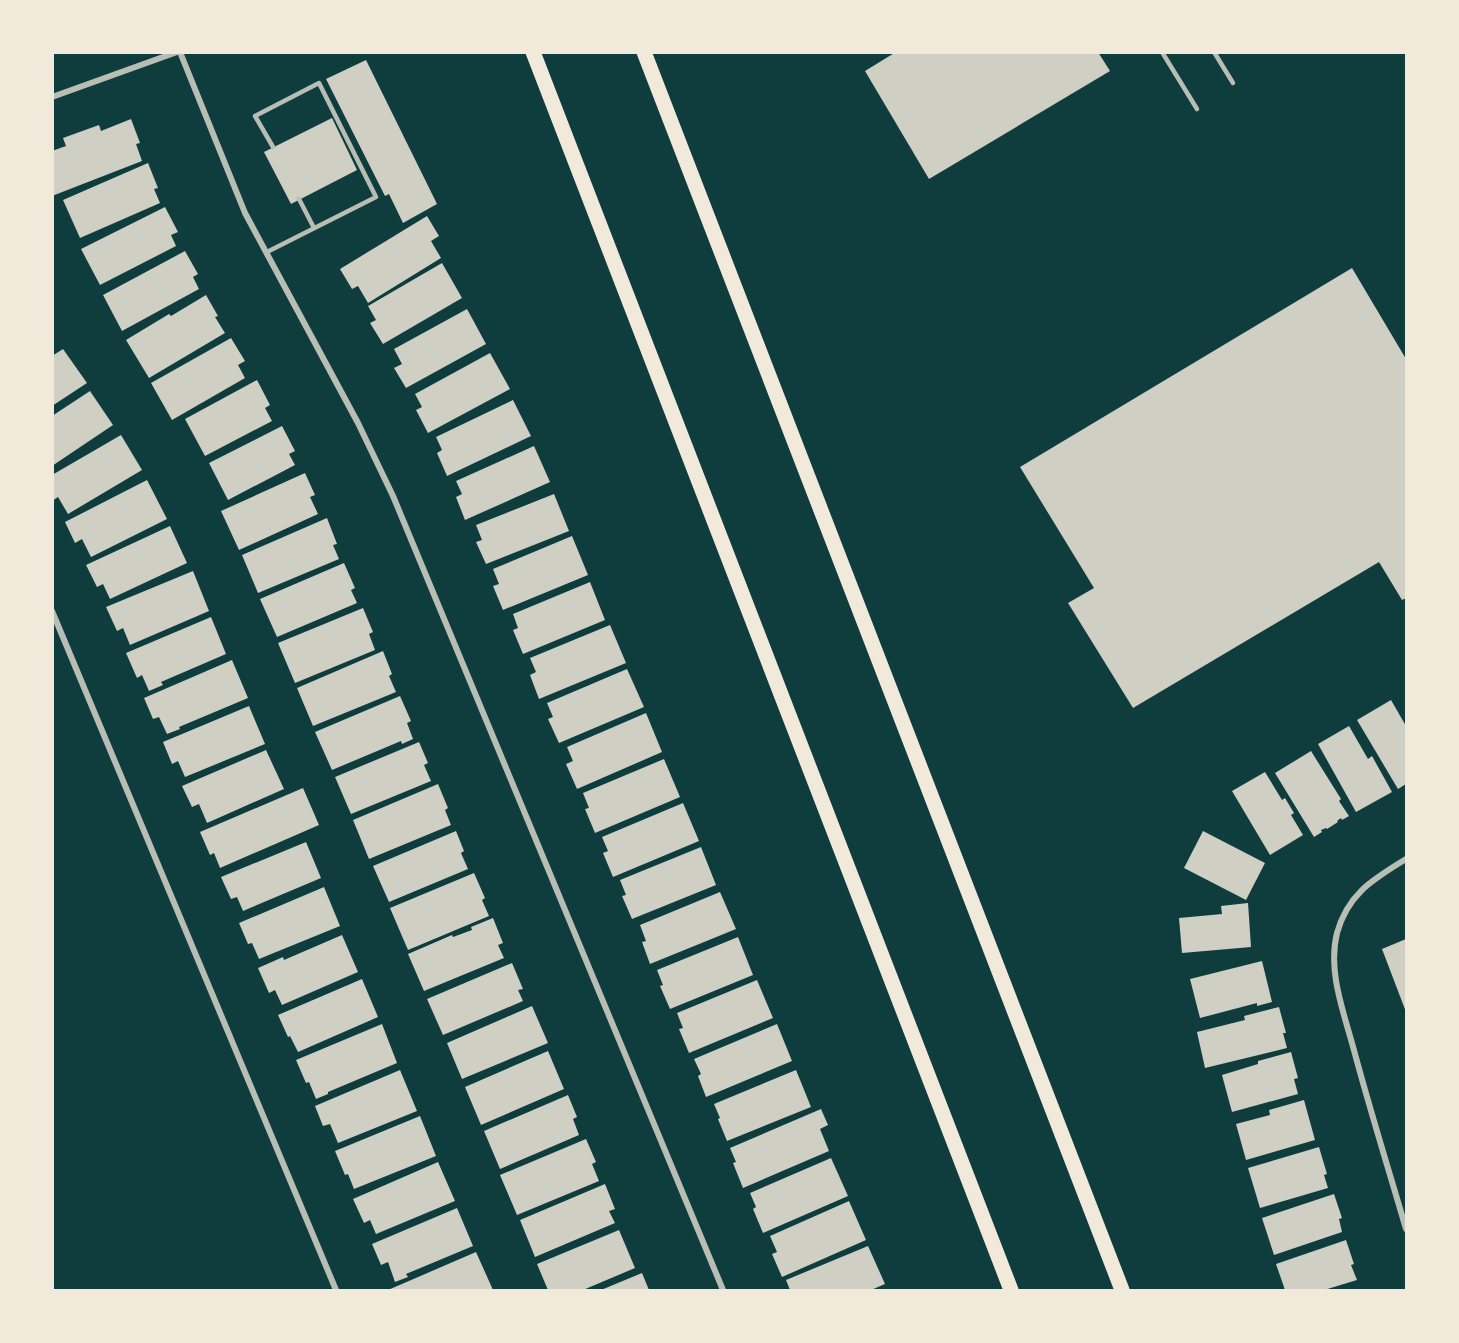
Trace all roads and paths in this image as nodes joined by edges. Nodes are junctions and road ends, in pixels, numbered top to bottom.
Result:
1 (179, 52) edge
2 (533, 52) edge
3 (644, 52) edge
4 (1162, 52) edge
5 (1214, 52) edge
6 (1233, 83) dead end
7 (52, 97) edge
8 (1197, 109) dead end
9 (273, 147) dead end
10 (299, 199) dead end
11 (314, 228) junction
12 (267, 252) junction
13 (54, 616) edge
14 (1407, 859) edge
15 (1407, 1229) edge
16 (336, 1290) edge
17 (723, 1290) edge
18 (1011, 1290) edge
19 (1122, 1290) edge

1 - 7 street
1 - 12 street
2 - 18 main road
3 - 19 main road
4 - 8 lane
5 - 6 lane
9 - 11 lane
10 - 11 lane
11 - 12 lane
12 - 17 street
13 - 16 street
14 - 15 street

